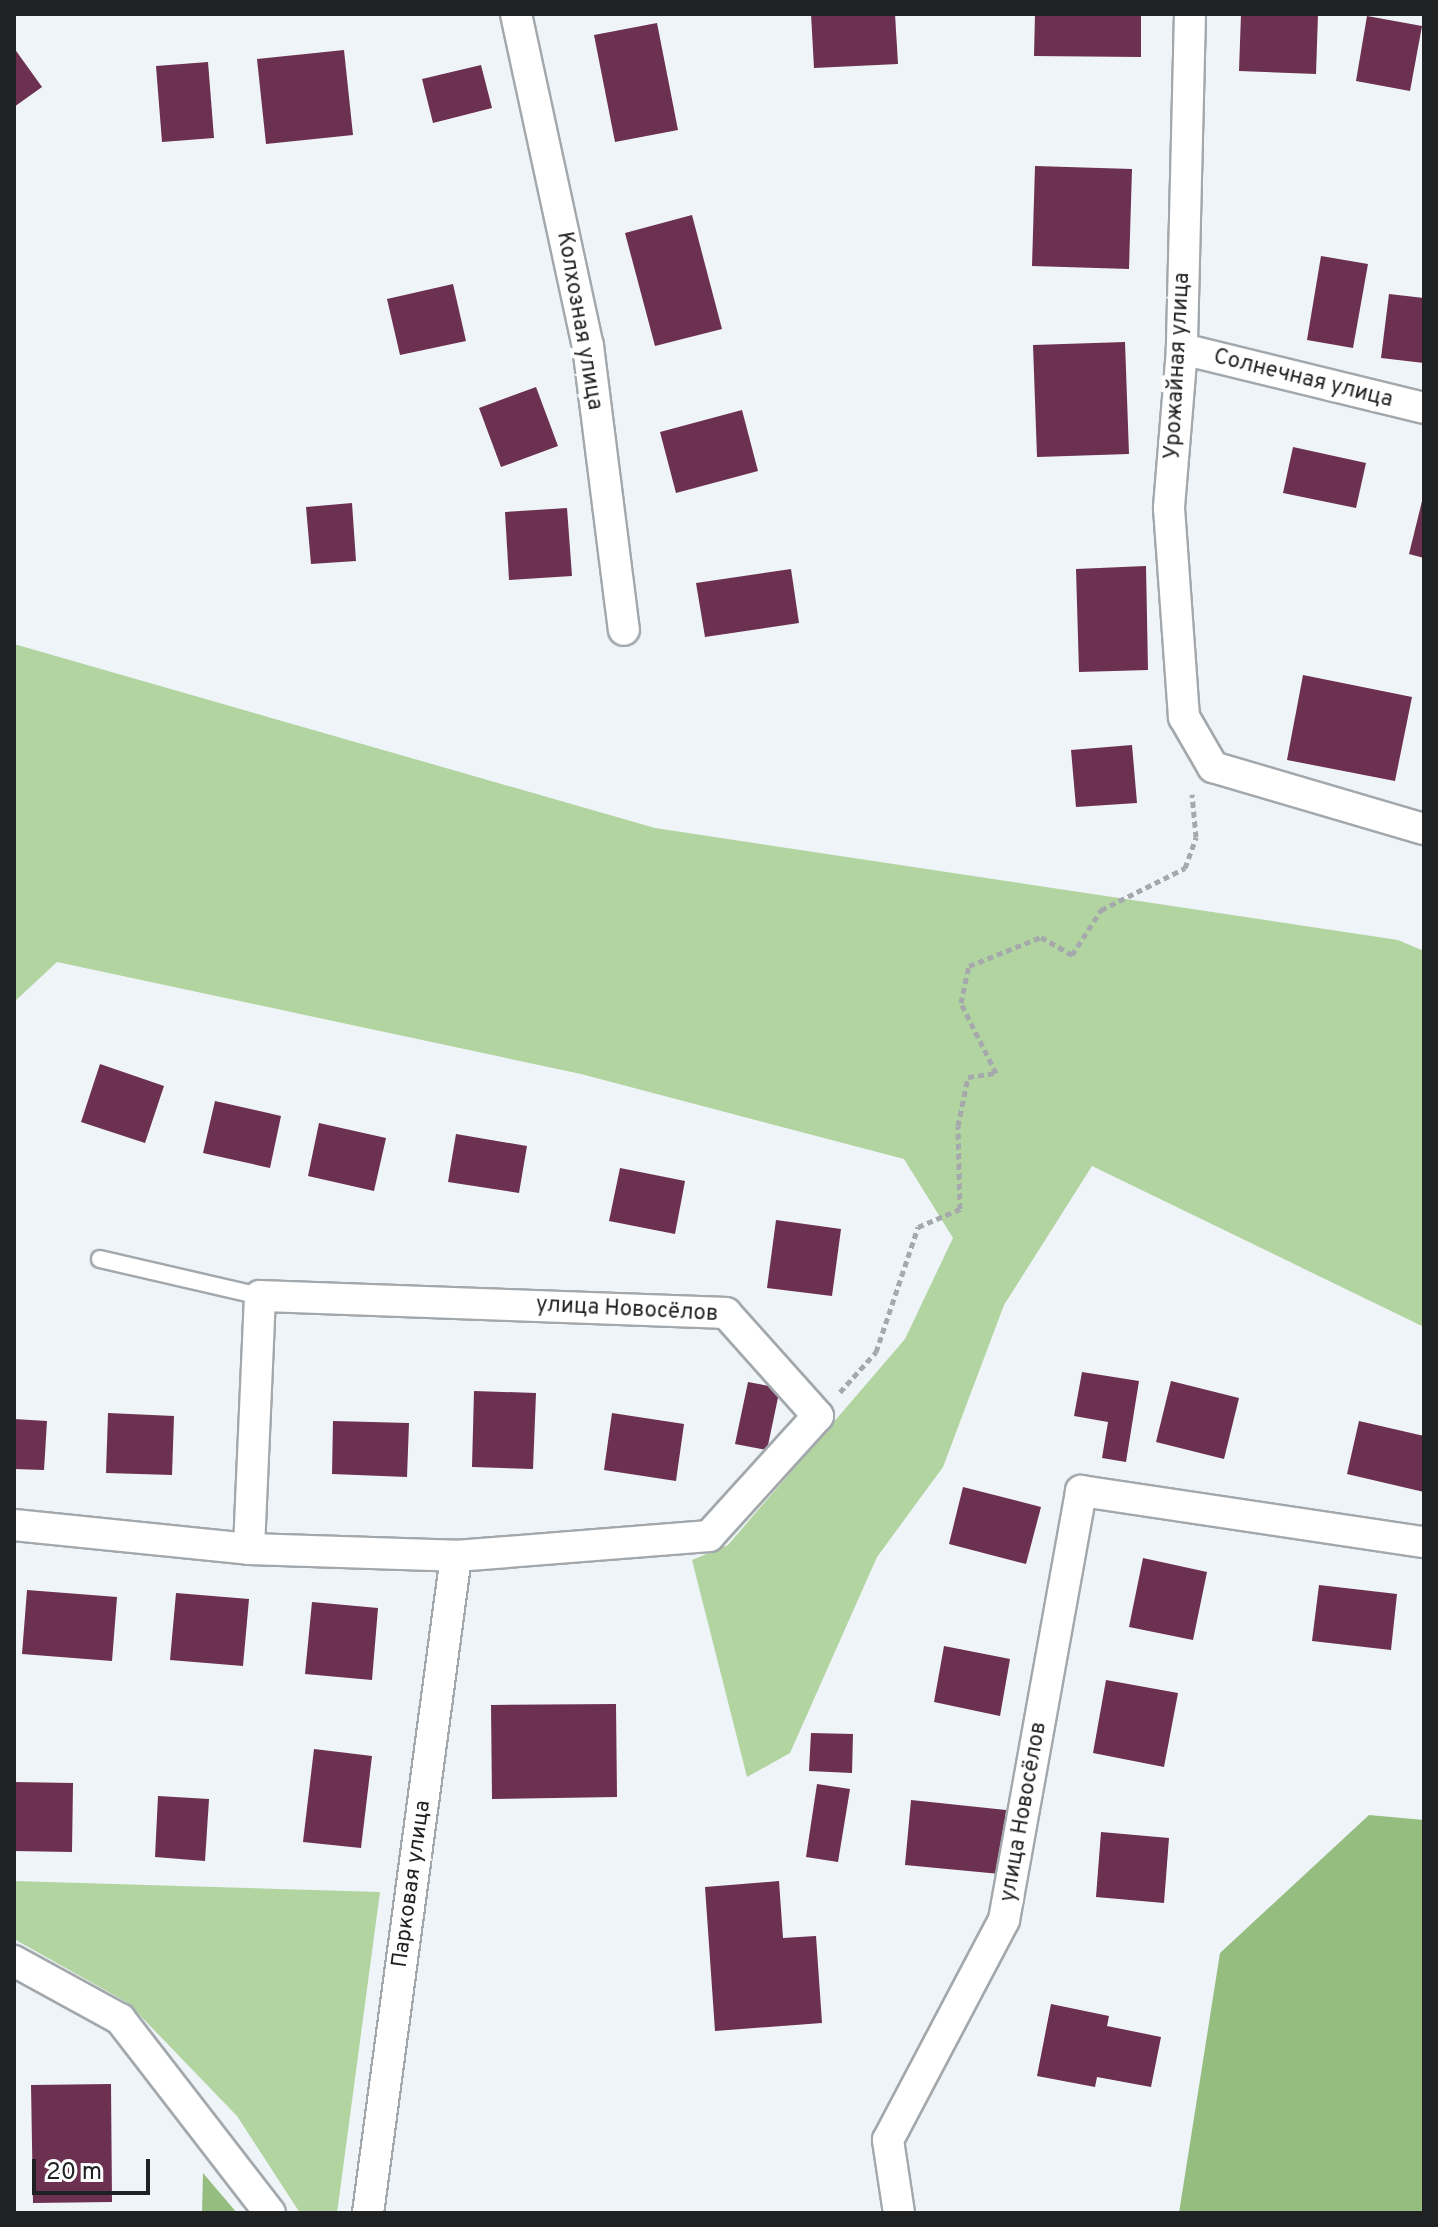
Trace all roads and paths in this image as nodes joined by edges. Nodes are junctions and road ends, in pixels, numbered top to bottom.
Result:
1 (516, 14) edge
2 (1190, 14) edge
3 (1182, 349) junction
4 (1424, 408) edge
5 (624, 630) dead end
6 (1190, 777) dead end
7 (1424, 829) edge
8 (100, 1259) dead end
9 (260, 1296) junction
10 (818, 1416) junction
11 (14, 1525) edge
12 (1424, 1542) edge
13 (249, 1549) junction
14 (456, 1556) junction
15 (14, 1961) edge
16 (270, 2213) edge
17 (368, 2213) edge
18 (899, 2213) edge

1 - 5 street, Колхозная улица
2 - 3 street, Урожайная улица
3 - 4 street, Солнечная улица
3 - 7 street, Урожайная улица
6 - 10 path
8 - 9 lane
9 - 10 street, улица Новосёлов
9 - 13 street
10 - 14 street
11 - 13 street
12 - 18 street, улица Новосёлов
13 - 14 street
14 - 17 street, Парковая улица
15 - 16 street

